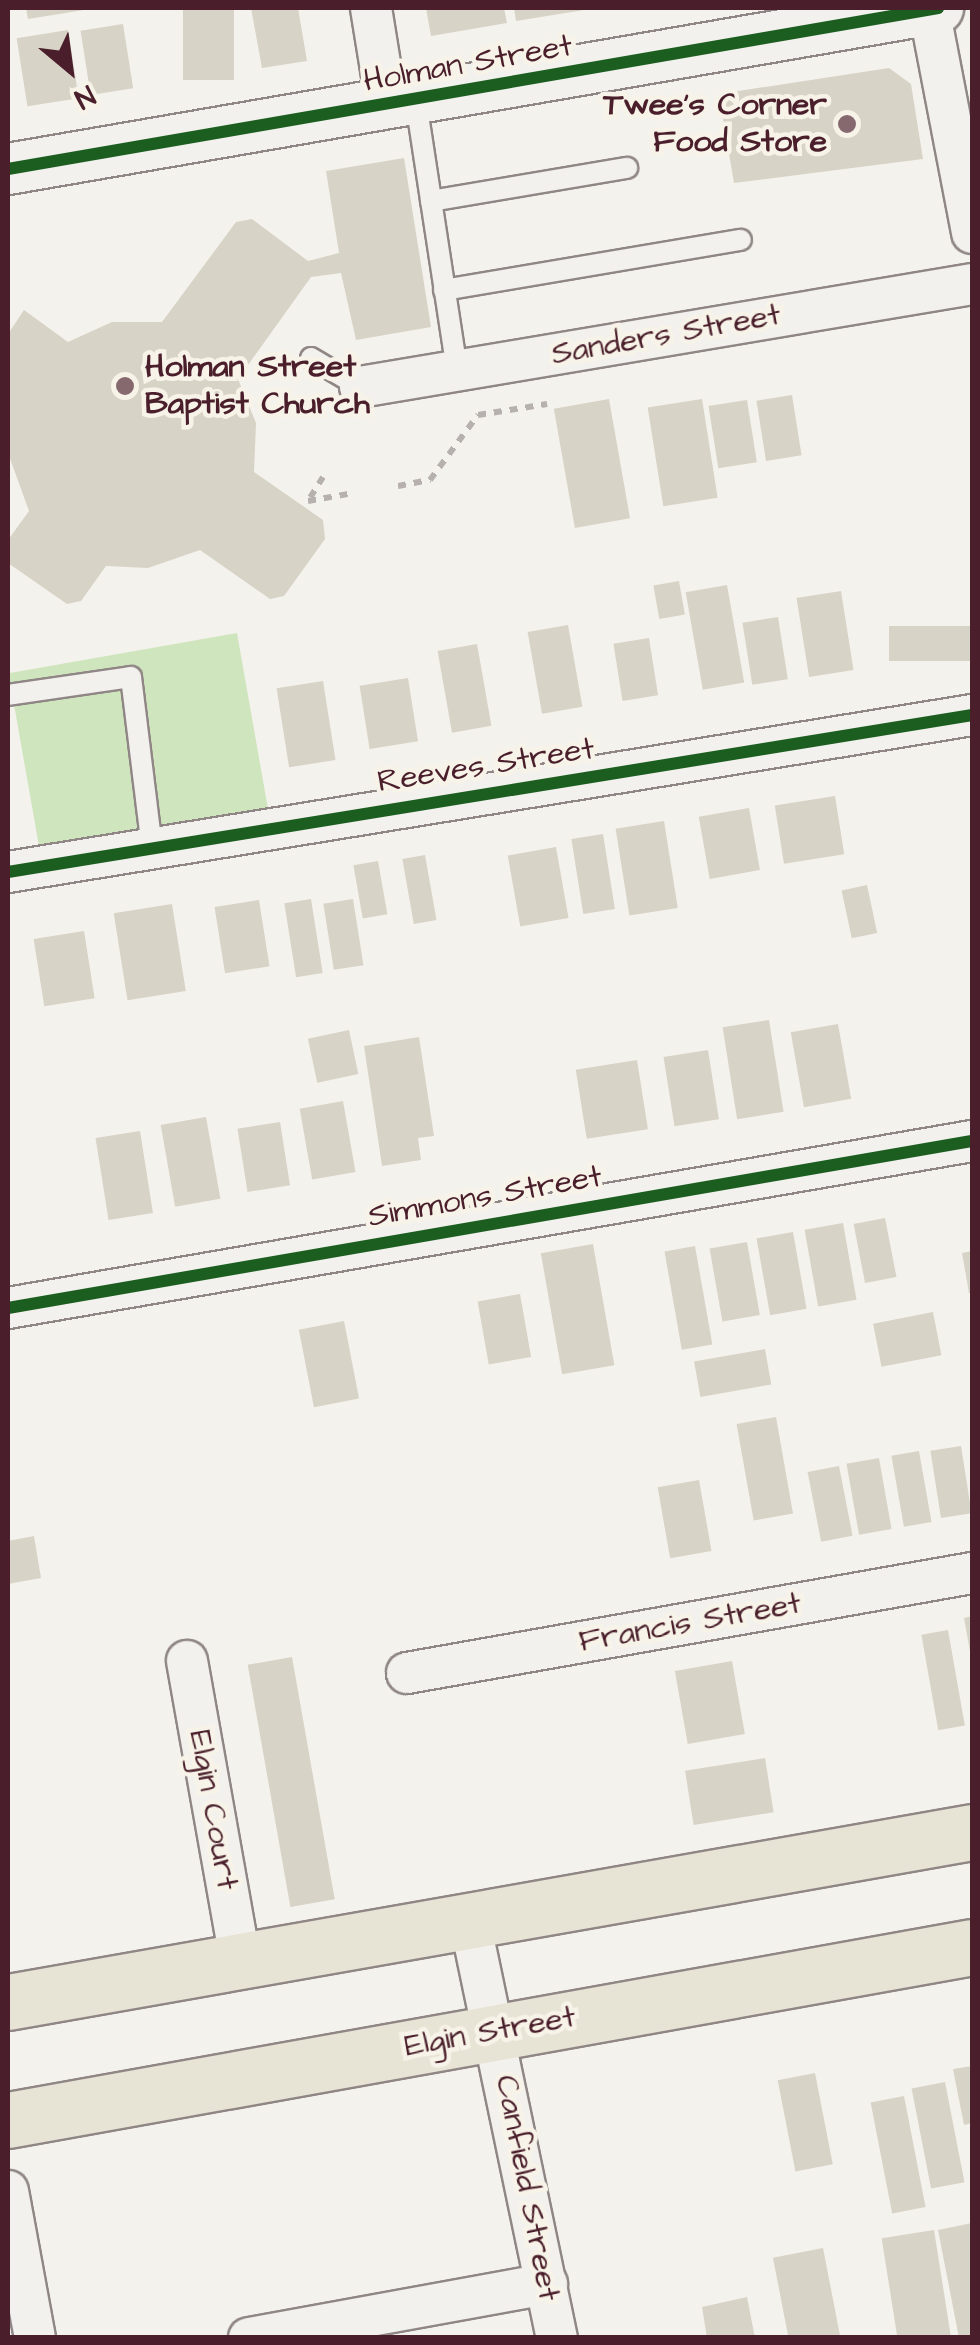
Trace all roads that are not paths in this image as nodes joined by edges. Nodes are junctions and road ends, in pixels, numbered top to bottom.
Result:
1 (371, 8) edge
2 (934, 8) edge
3 (811, 18) edge
4 (402, 104) junction
5 (627, 168) dead end
6 (8, 169) edge
7 (431, 201) junction
8 (972, 233) edge
9 (741, 240) dead end
10 (972, 284) edge
11 (444, 290) junction
12 (311, 358) dead end
13 (456, 370) junction
14 (360, 387) joint
15 (8, 695) edge
16 (972, 715) edge
17 (152, 848) junction
18 (8, 872) edge
19 (972, 1141) edge
20 (8, 1308) edge
21 (972, 1574) edge
22 (188, 1661) dead end
23 (406, 1672) dead end
24 (972, 1832) edge
25 (470, 1922) junction
26 (972, 1948) edge
27 (240, 1959) junction
28 (8, 2002) edge
29 (495, 2031) junction
30 (8, 2120) edge
31 (8, 2191) edge
32 (547, 2284) junction
33 (35, 2338) edge
34 (249, 2338) edge
35 (557, 2338) edge

1 - 4 street
2 - 3 street, Holman Street
2 - 8 street
3 - 4 street, Holman Street
4 - 6 street, Holman Street
4 - 7 lane
5 - 7 lane
7 - 11 lane
9 - 11 lane
10 - 13 street, Sanders Street
11 - 13 lane
12 - 14 lane
13 - 14 street, Sanders Street
15 - 17 lane
16 - 17 street, Reeves Street
17 - 18 street, Reeves Street
19 - 20 street, Simmons Street
21 - 23 street, Francis Street
22 - 27 street, Elgin Court
24 - 25 main road
25 - 27 main road
25 - 29 street, Canfield Street
26 - 29 main road, Elgin Street
27 - 28 main road
29 - 30 main road, Elgin Street
29 - 32 street, Canfield Street
31 - 33 street
32 - 34 street
32 - 35 street, Canfield Street

